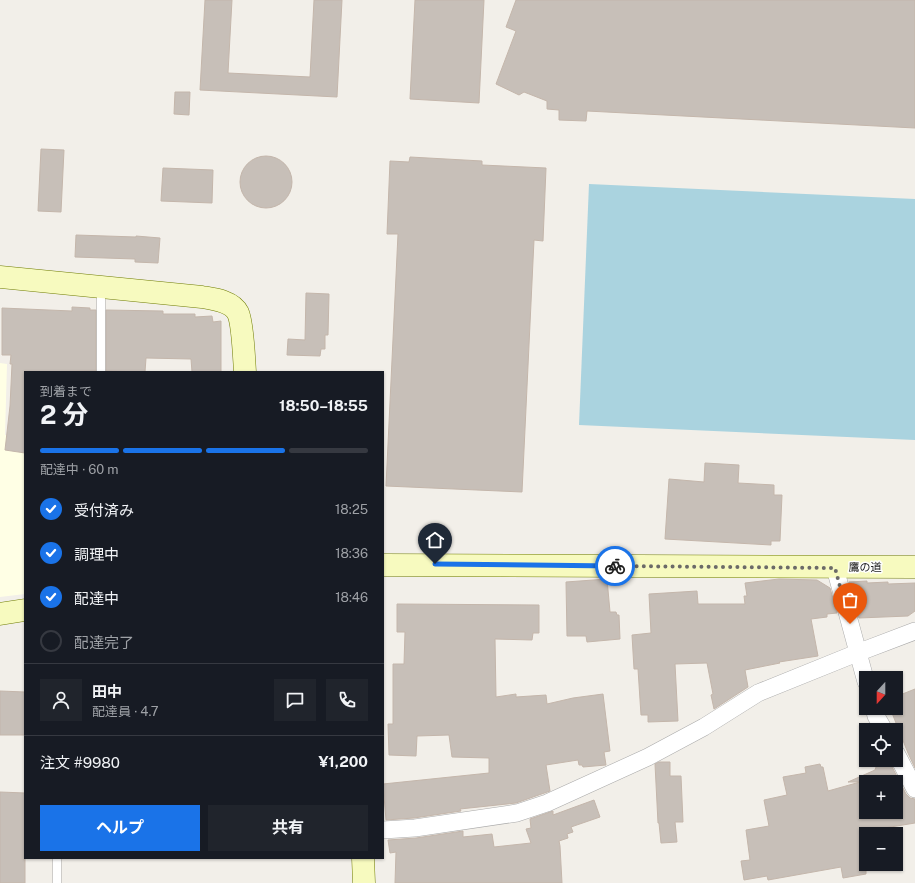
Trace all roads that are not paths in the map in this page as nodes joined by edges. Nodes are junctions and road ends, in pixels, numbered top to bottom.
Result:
1 (0, 277) edge
2 (102, 288) junction
3 (101, 371) edge
4 (245, 371) edge
5 (384, 564) edge
6 (915, 567) edge
7 (835, 568) junction
8 (24, 610) edge
9 (0, 614) edge
10 (915, 631) edge
11 (857, 652) junction
12 (863, 671) edge
13 (903, 766) edge
14 (915, 788) edge
15 (384, 830) edge
16 (57, 859) edge
17 (363, 859) edge
18 (57, 883) edge
19 (364, 883) edge

1 - 2 street
2 - 3 lane
2 - 4 street
5 - 7 street, 鷹の道
6 - 7 street, 鷹の道
7 - 11 street
8 - 9 street
10 - 11 street
11 - 12 street
11 - 15 street
13 - 14 street
16 - 18 lane
17 - 19 street

